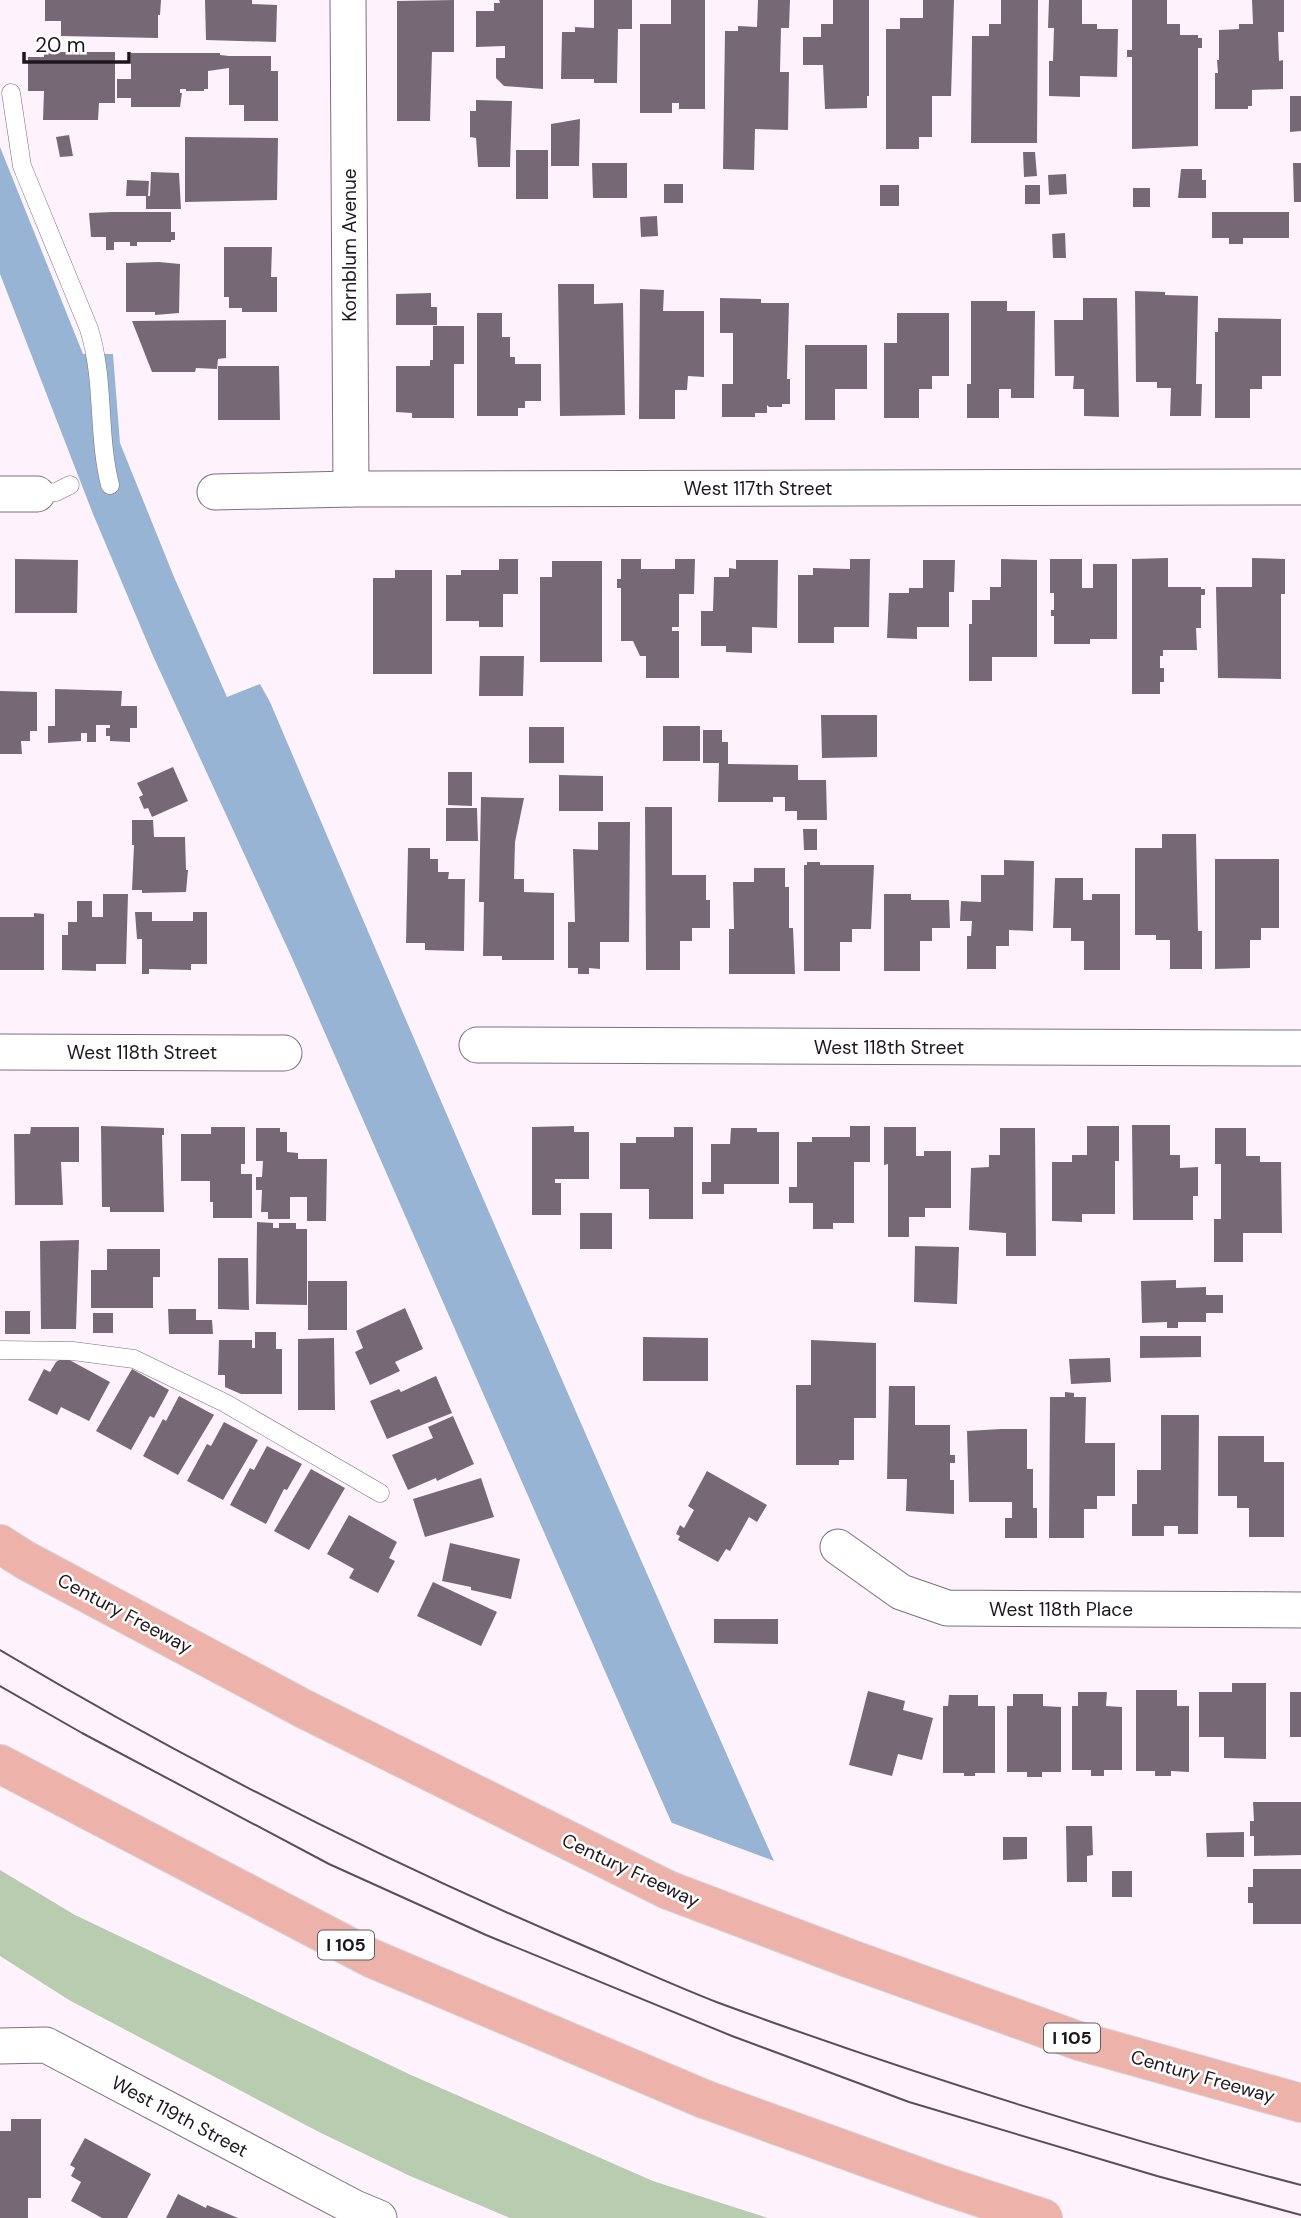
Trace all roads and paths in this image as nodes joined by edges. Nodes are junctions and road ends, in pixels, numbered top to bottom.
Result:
1 (348, 0) edge
2 (11, 93) dead end
3 (70, 485) dead end
4 (110, 485) dead end
5 (1301, 487) edge
6 (351, 489) junction
7 (208, 492) dead end
8 (0, 494) edge
9 (37, 495) joint
10 (477, 1045) dead end
11 (1301, 1048) edge
12 (0, 1052) edge
13 (284, 1053) dead end
14 (0, 1350) edge
15 (380, 1493) dead end
16 (0, 1544) edge
17 (838, 1548) dead end
18 (1301, 1611) edge
19 (0, 1764) edge
20 (0, 2046) edge
21 (1301, 2103) edge
22 (363, 2215) edge
23 (1043, 2218) edge

1 - 6 street, Kornblum Avenue
2 - 4 lane
3 - 9 lane
5 - 6 street, West 117th Street
6 - 7 street, West 117th Street
8 - 9 street
10 - 11 street, West 118th Street
12 - 13 street, West 118th Street
14 - 15 lane
16 - 21 highway, Century Freeway / I 105, bridge
17 - 18 street, West 118th Place
19 - 23 highway, I 105, bridge
20 - 22 street, West 119th Street

